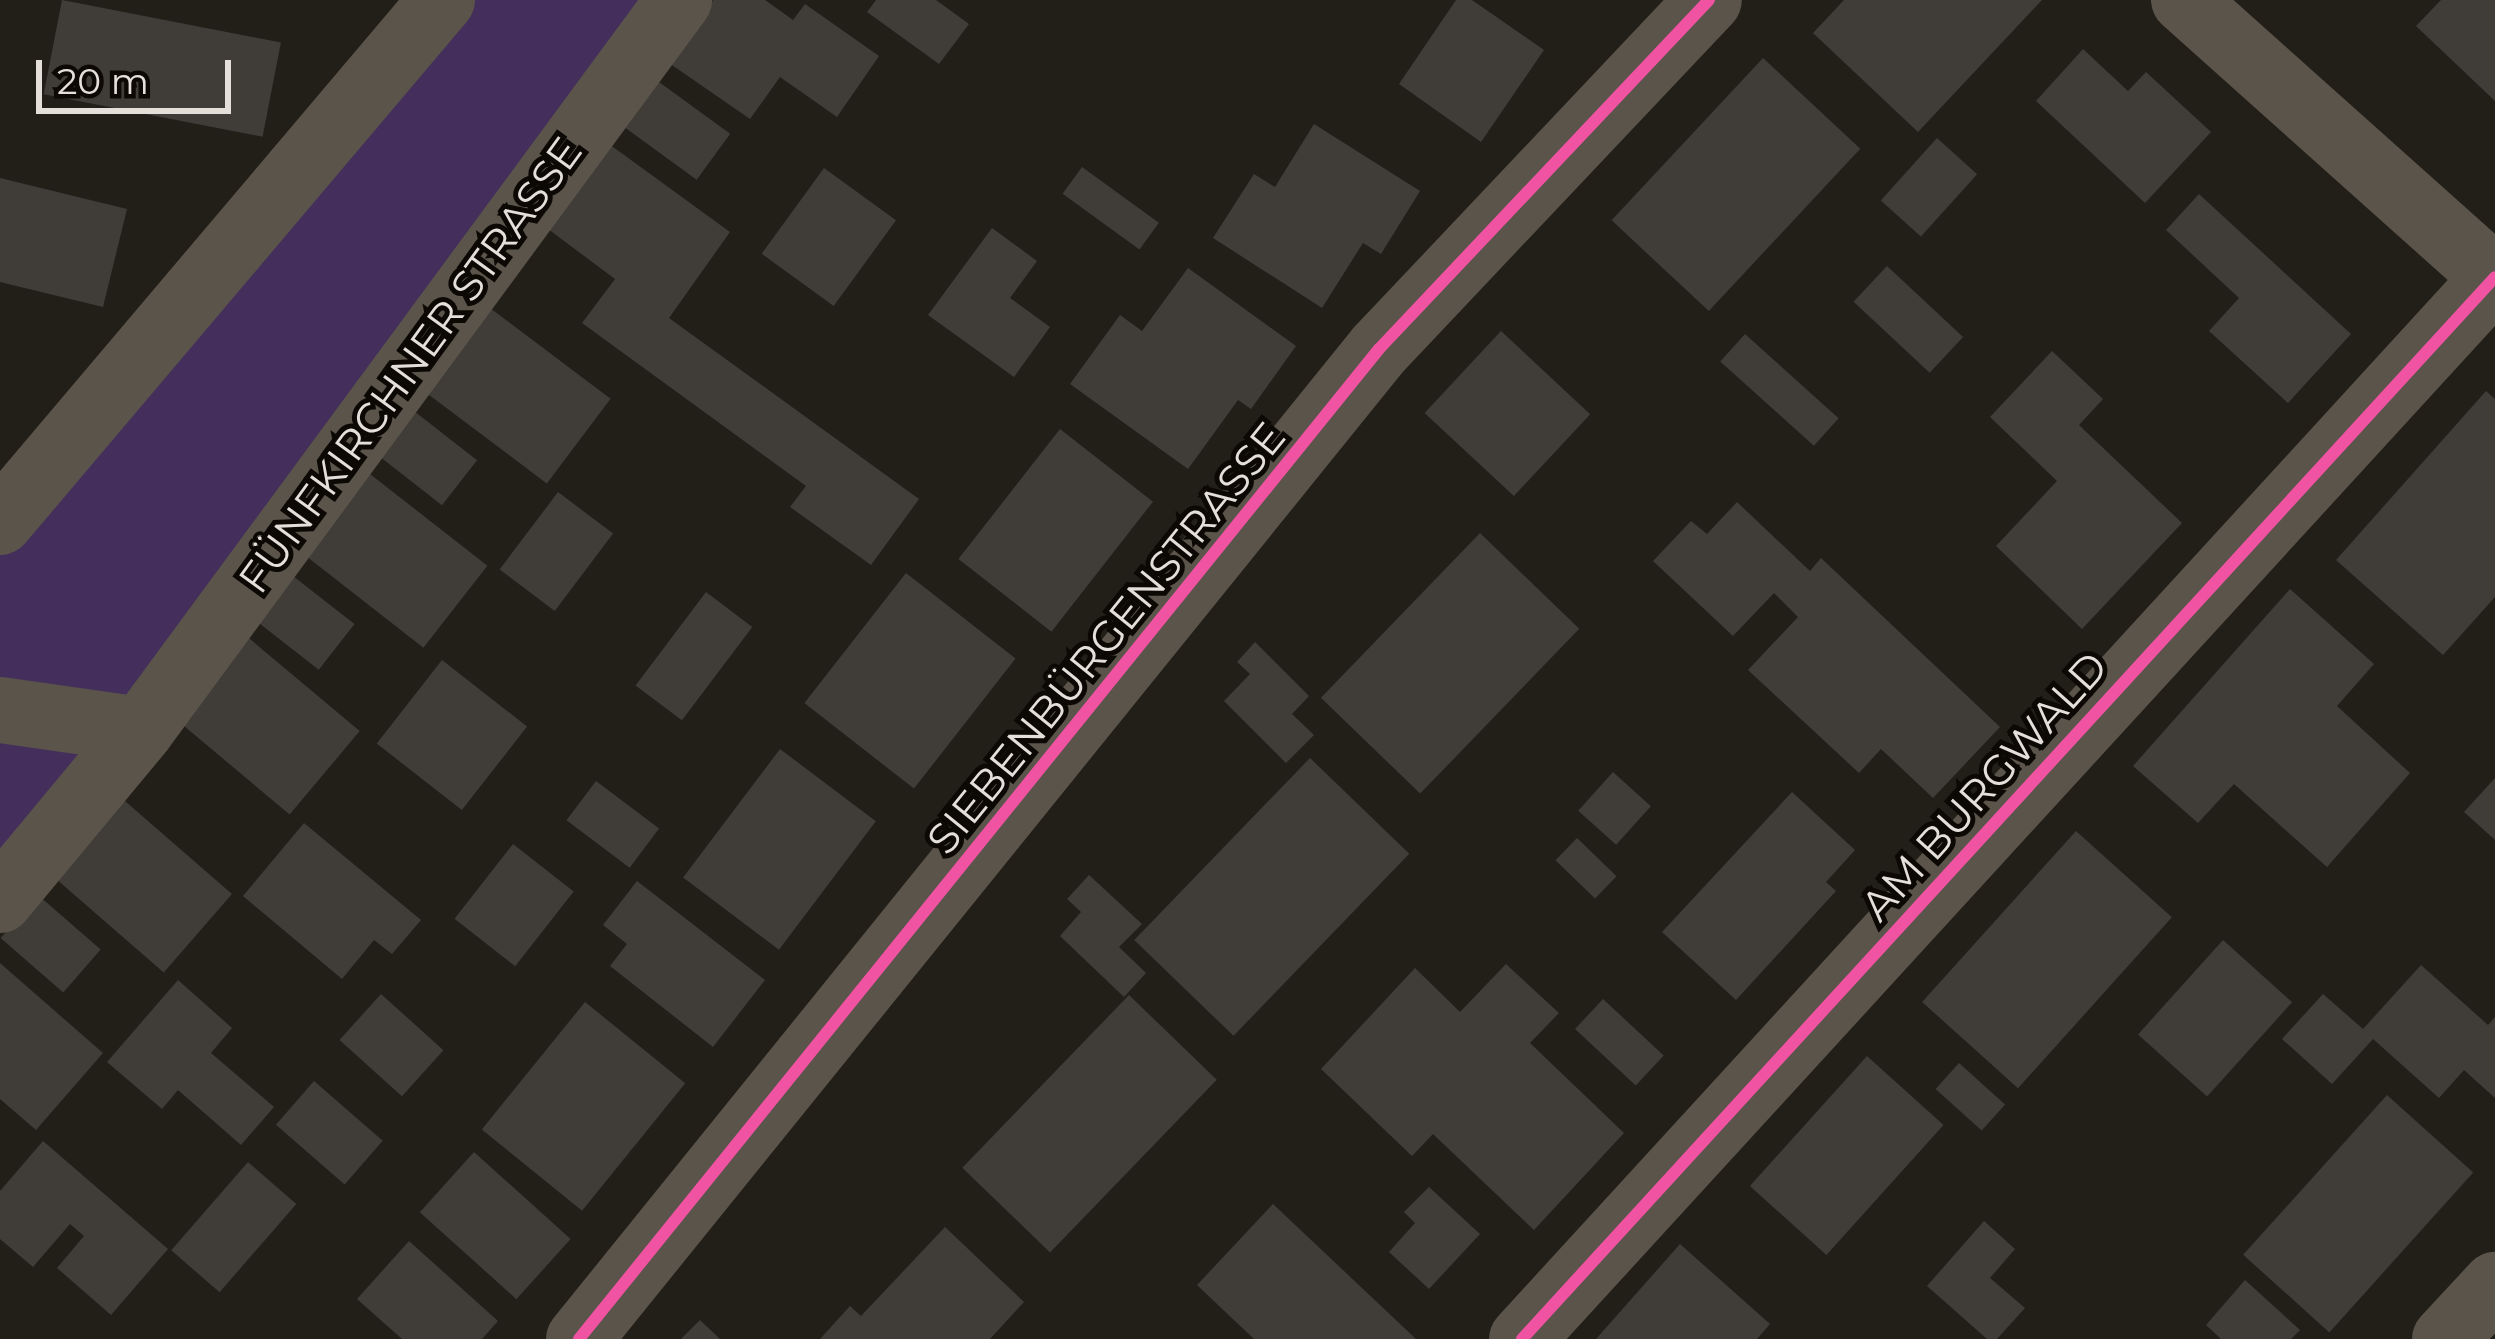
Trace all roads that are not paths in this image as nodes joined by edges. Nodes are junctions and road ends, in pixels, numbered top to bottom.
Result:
1 (442, 0) edge
2 (680, 0) edge
3 (1709, 0) edge
4 (2184, 0) edge
5 (2495, 278) edge
6 (0, 523) edge
7 (0, 710) edge
8 (141, 730) junction
9 (0, 901) edge
10 (2495, 1285) edge
11 (579, 1339) edge
12 (1522, 1339) edge
13 (2445, 1339) edge

1 - 6 street
2 - 8 street, FÜNFKIRCHNER STRASSE
3 - 11 street, SIEBENBÜRGENSTRASSE
4 - 5 street
5 - 12 street, AM BURGWALD
7 - 8 street
8 - 9 street, FÜNFKIRCHNER STRASSE
10 - 13 street

